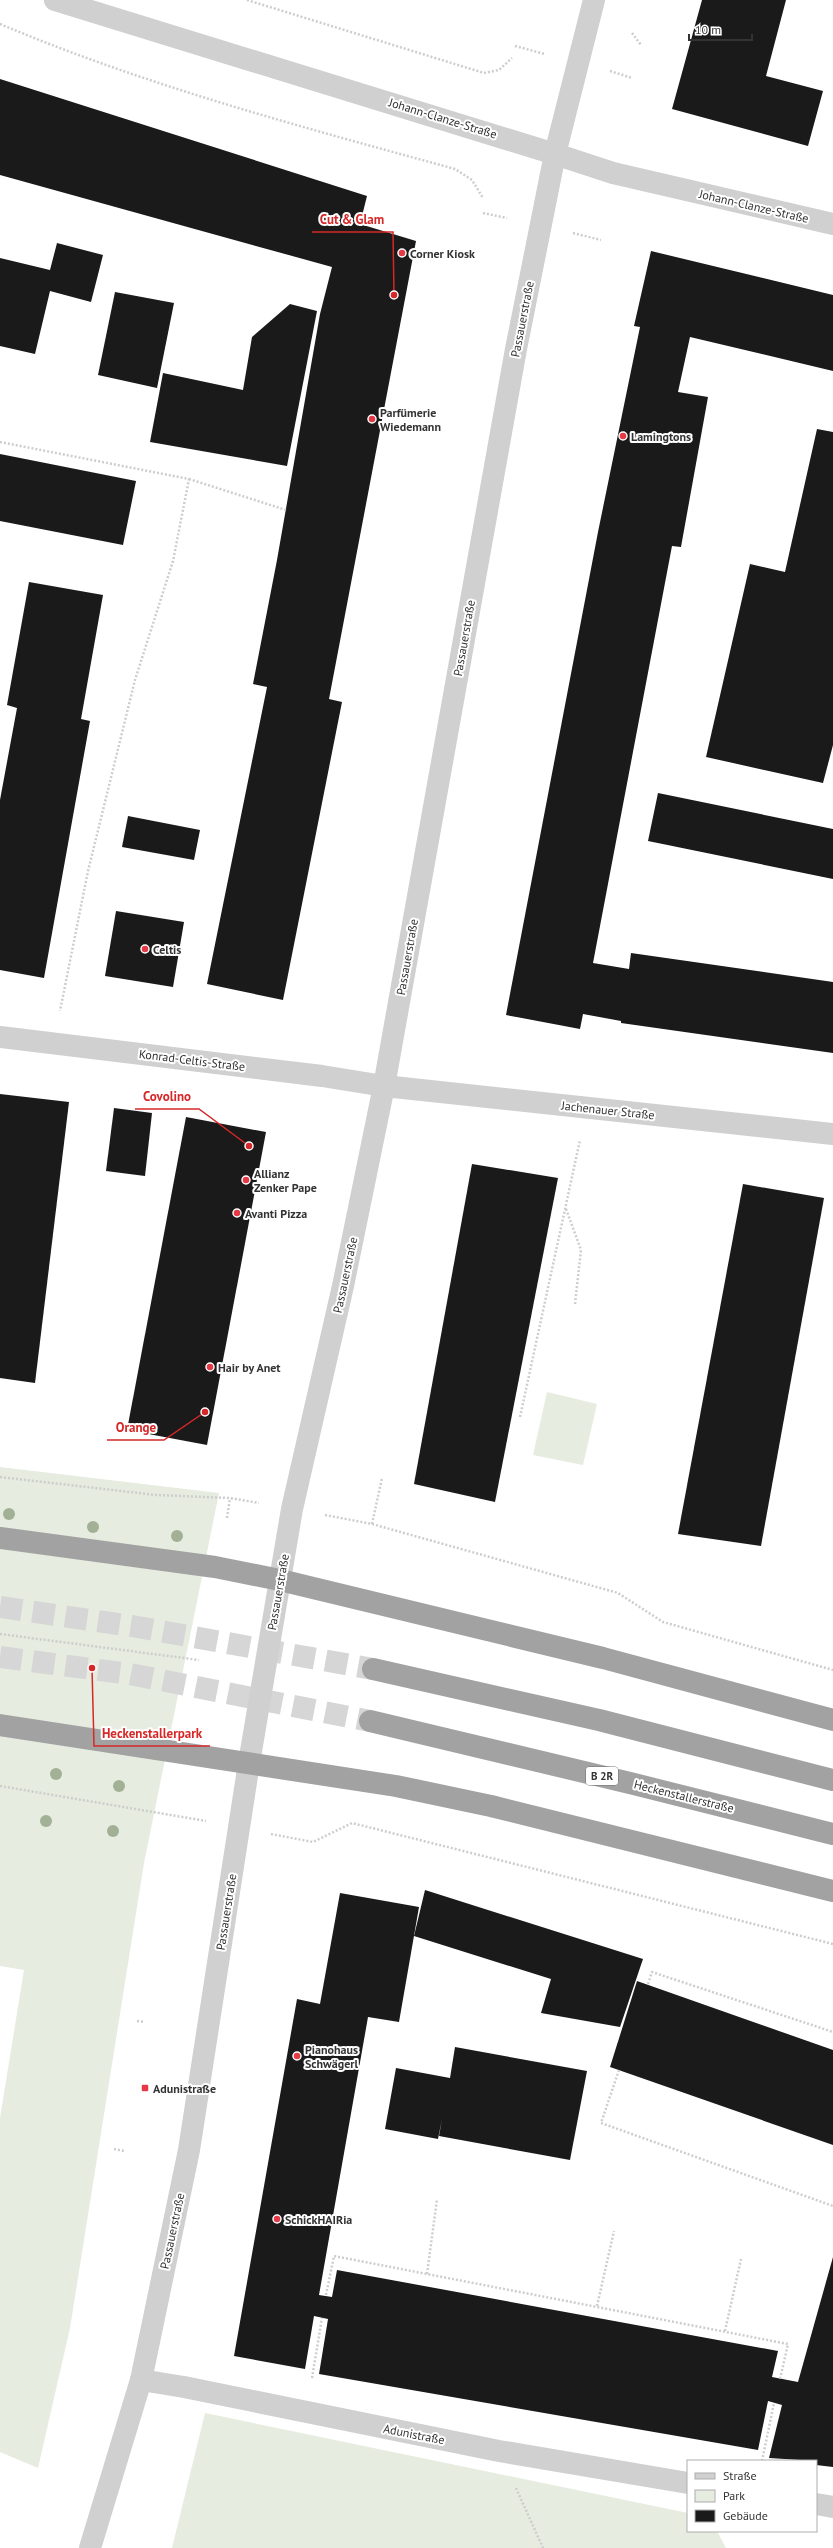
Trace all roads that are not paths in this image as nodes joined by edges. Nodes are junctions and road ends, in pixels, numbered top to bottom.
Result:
1 (55, 0) edge
2 (594, 0) edge
3 (555, 154) junction
4 (833, 224) edge
5 (0, 1037) edge
6 (384, 1086) junction
7 (833, 1134) edge
8 (0, 1538) edge
9 (280, 1580) junction
10 (374, 1669) tunnel mouth
11 (833, 1720) edge
12 (370, 1721) tunnel mouth
13 (0, 1725) edge
14 (249, 1762) junction
15 (833, 1780) edge
16 (833, 1834) edge
17 (833, 1891) edge
18 (141, 2380) junction
19 (687, 2483) edge
20 (817, 2504) edge
21 (833, 2507) edge
22 (90, 2548) edge

1 - 3 street, Johann-Clanze-Straße
2 - 3 street, Passauerstraße
3 - 4 street, Johann-Clanze-Straße
3 - 6 street, Passauerstraße
5 - 6 street, Konrad-Celtis-Straße
6 - 7 street, Jachenauer Straße
6 - 9 street, Passauerstraße
8 - 9 highway
9 - 11 highway
9 - 14 street, Passauerstraße
10 - 15 highway
12 - 16 highway, Heckenstallerstraße / B 2R
13 - 14 highway
14 - 17 highway
14 - 18 street, Passauerstraße
18 - 19 street, Adunistraße
18 - 22 street, Passauerstraße
20 - 21 street

